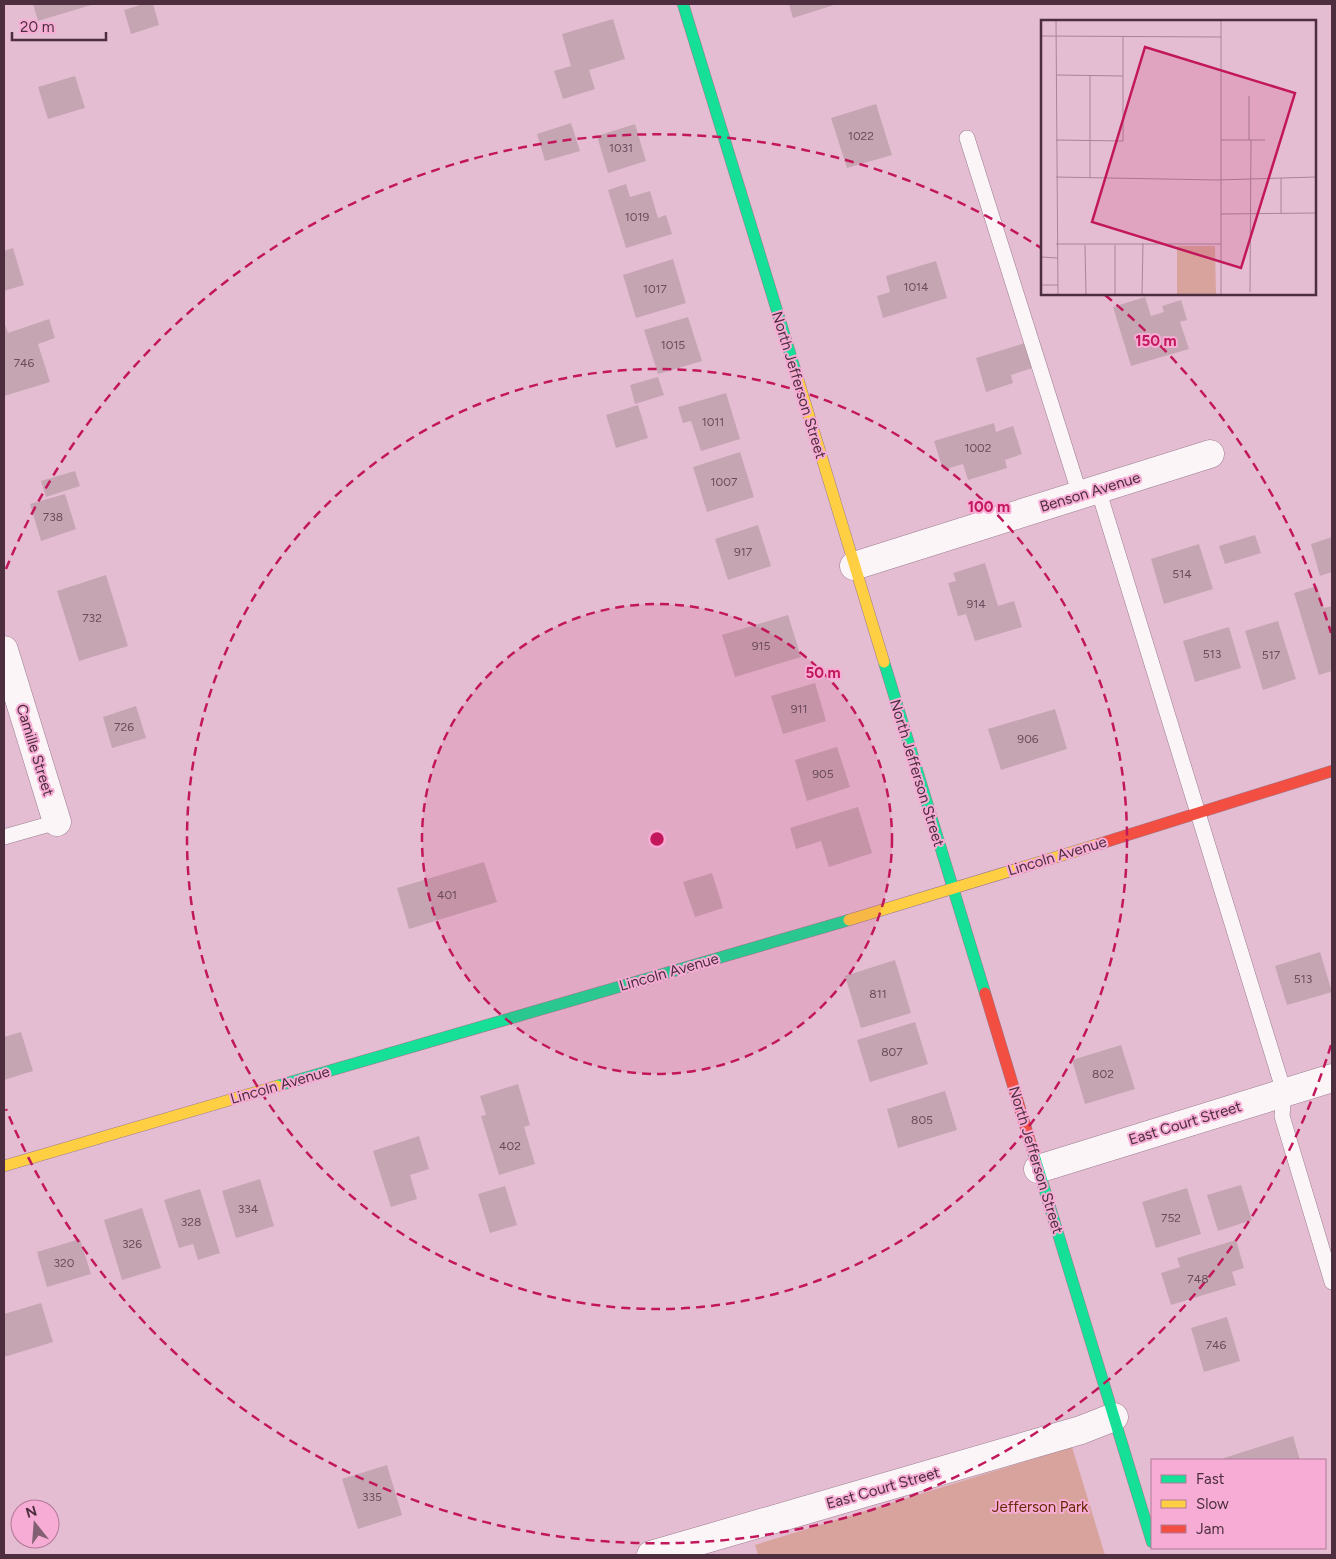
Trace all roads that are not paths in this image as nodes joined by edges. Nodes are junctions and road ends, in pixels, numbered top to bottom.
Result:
1 (682, 4) edge
2 (967, 138) dead end
3 (1210, 454) dead end
4 (1089, 492) junction
5 (854, 566) junction
6 (4, 650) edge
7 (1332, 770) edge
8 (1198, 812) junction
9 (57, 822) joint
10 (4, 837) edge
11 (953, 889) junction
12 (1332, 1078) edge
13 (1284, 1092) junction
14 (4, 1166) edge
15 (1038, 1169) junction
16 (1332, 1282) edge
17 (1114, 1417) junction
18 (1151, 1539) edge
19 (651, 1555) edge

1 - 5 main road, North Jefferson Street
2 - 4 lane
3 - 4 street, Benson Avenue
4 - 5 street, Benson Avenue
4 - 8 lane
5 - 11 main road, North Jefferson Street
6 - 9 street, Camille Street
7 - 8 main road, Lincoln Avenue
8 - 11 main road, Lincoln Avenue
8 - 13 lane
9 - 10 lane
11 - 14 main road, Lincoln Avenue
11 - 15 main road, North Jefferson Street
12 - 13 street, East Court Street
13 - 15 street, East Court Street
13 - 16 lane
15 - 17 main road, North Jefferson Street
17 - 18 main road, North Jefferson Street
17 - 19 street, East Court Street

